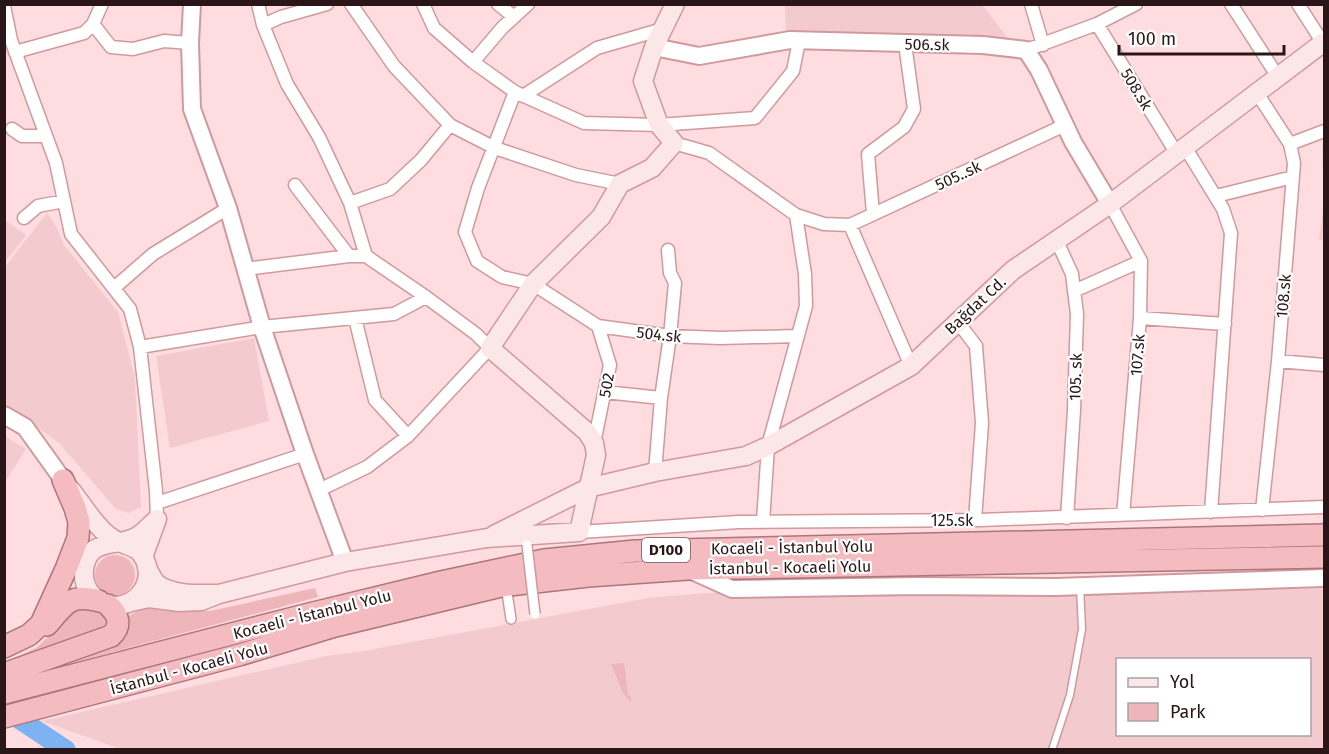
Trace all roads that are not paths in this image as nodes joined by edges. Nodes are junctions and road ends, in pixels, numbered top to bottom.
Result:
1 (102, 4) edge
2 (192, 4) edge
3 (258, 4) edge
4 (327, 4) edge
5 (351, 4) edge
6 (423, 4) edge
7 (498, 4) edge
8 (528, 4) edge
9 (1031, 4) edge
10 (1136, 4) edge
11 (1231, 4) edge
12 (1298, 4) edge
13 (673, 5) edge
14 (4, 6) edge
15 (514, 17) junction
16 (93, 24) junction
17 (1097, 24) junction
18 (262, 25) junction
19 (663, 29) junction
20 (799, 40) junction
21 (1324, 43) edge
22 (190, 44) junction
23 (905, 44) junction
24 (1043, 45) junction
25 (654, 47) junction
26 (1026, 50) junction
27 (15, 52) junction
28 (473, 62) junction
29 (1278, 77) junction
30 (1257, 93) junction
31 (519, 94) junction
32 (450, 125) junction
33 (659, 125) junction
34 (1065, 125) junction
35 (12, 129) dead end
36 (1324, 130) edge
37 (46, 136) junction
38 (674, 143) junction
39 (1290, 144) junction
40 (495, 148) junction
41 (1181, 150) junction
42 (1293, 177) junction
43 (296, 184) dead end
44 (620, 184) junction
45 (1216, 196) junction
46 (63, 201) junction
47 (350, 203) junction
48 (1110, 204) junction
49 (228, 208) junction
50 (873, 214) junction
51 (796, 215) junction
52 (24, 218) dead end
53 (850, 225) junction
54 (1056, 239) junction
55 (668, 250) dead end
56 (349, 256) junction
57 (366, 256) junction
58 (1141, 261) junction
59 (245, 269) junction
60 (533, 284) junction
61 (114, 288) junction
62 (1074, 291) junction
63 (426, 297) junction
64 (355, 318) junction
65 (1140, 318) junction
66 (957, 321) junction
67 (1225, 324) junction
68 (598, 326) junction
69 (262, 327) junction
70 (670, 336) junction
71 (797, 336) junction
72 (140, 347) junction
73 (490, 348) junction
74 (1278, 361) junction
75 (1324, 365) edge
76 (910, 366) junction
77 (605, 392) junction
78 (661, 398) junction
79 (4, 415) edge
80 (408, 436) junction
81 (594, 443) junction
82 (768, 446) junction
83 (305, 454) junction
84 (655, 472) junction
85 (63, 480) junction
86 (588, 488) junction
87 (317, 491) junction
88 (1324, 507) edge
89 (1262, 510) junction
90 (157, 511) junction
91 (1211, 512) junction
92 (1123, 515) junction
93 (1067, 518) junction
94 (975, 520) junction
95 (764, 522) junction
96 (579, 532) junction
97 (1324, 535) edge
98 (487, 538) junction
99 (117, 542) junction
100 (538, 547) junction
101 (1324, 557) edge
102 (145, 562) junction
103 (345, 562) junction
104 (688, 569) junction
105 (1324, 578) edge
106 (506, 586) junction
107 (1080, 586) junction
108 (219, 594) junction
109 (112, 603) junction
110 (536, 614) dead end
111 (511, 619) dead end
112 (4, 649) edge
113 (10, 682) edge
114 (4, 717) edge
115 (1052, 750) edge

1 - 16 street
2 - 22 street
3 - 18 street
4 - 18 street
5 - 32 street
6 - 28 street
7 - 15 street
8 - 15 street
9 - 24 street
10 - 17 street
11 - 29 street
12 - 21 street
13 - 19 main road
14 - 27 street
15 - 28 street
16 - 22 street
16 - 27 street
17 - 24 street
17 - 41 street, 508.sk
18 - 47 street
19 - 25 main road
19 - 31 street
20 - 23 street, 506.sk
20 - 25 street, 506.sk
20 - 33 street
21 - 29 main road, Bağdat Cd.
22 - 49 street
23 - 26 street, 506.sk
23 - 50 street
24 - 26 street
25 - 33 main road
26 - 34 street
27 - 37 street
28 - 31 street
29 - 30 main road, Bağdat Cd.
30 - 39 street, 108.sk
30 - 41 main road, Bağdat Cd.
31 - 33 street
31 - 40 street
32 - 40 street
32 - 47 street
33 - 38 main road
34 - 48 street
34 - 50 street, 505..sk
35 - 37 street
36 - 39 street
37 - 46 street
38 - 44 main road
38 - 51 street
39 - 42 street, 108.sk
40 - 44 street
40 - 60 street
41 - 45 street
41 - 48 main road, Bağdat Cd.
42 - 45 street
42 - 74 street, 108.sk
43 - 56 street
44 - 60 main road
45 - 67 street
46 - 52 street
46 - 61 street
47 - 57 street
48 - 54 main road, Bağdat Cd.
48 - 58 street, 107.sk
49 - 59 street
49 - 61 street
50 - 53 street, 505..sk
51 - 53 street
51 - 71 street
53 - 76 street
54 - 62 street, 105. sk
54 - 66 main road, Bağdat Cd.
55 - 70 street
56 - 57 street
56 - 59 street
57 - 63 street
58 - 62 street
58 - 65 street, 107.sk
59 - 69 street
60 - 68 street, 504.sk
60 - 73 main road
61 - 72 street
62 - 93 street, 105. sk
63 - 64 street
63 - 73 street
64 - 69 street
64 - 80 street
65 - 67 street
65 - 92 street, 107.sk
66 - 76 main road, Bağdat Cd.
66 - 94 street
67 - 91 street
68 - 70 street, 504.sk
68 - 77 street, 502
69 - 72 street
69 - 83 street
70 - 71 street, 504.sk
70 - 78 street
71 - 82 street
72 - 90 street
73 - 80 street
73 - 81 main road
74 - 75 street
74 - 89 street, 108.sk
76 - 82 main road, Bağdat Cd.
77 - 78 street
77 - 81 street, 502
78 - 84 street
79 - 85 street
80 - 87 street
81 - 86 main road
82 - 84 main road, Bağdat Cd.
82 - 95 street
83 - 87 street
83 - 90 street
84 - 86 main road, Bağdat Cd.
85 - 99 main road
85 - 112 highway
86 - 96 main road
86 - 98 main road, Bağdat Cd.
87 - 103 street
88 - 89 street, 125.sk
89 - 91 street, 125.sk
90 - 99 main road
90 - 102 main road
91 - 92 street, 125.sk
92 - 93 street, 125.sk
93 - 94 street, 125.sk
94 - 95 street, 125.sk
95 - 96 street, 125.sk
96 - 100 main road
97 - 100 highway, Kocaeli - İstanbul Yolu / D100
98 - 100 main road
98 - 103 main road
99 - 102 main road
99 - 109 main road
100 - 110 street, bridge
100 - 113 highway, Kocaeli - İstanbul Yolu / D100
101 - 104 highway, İstanbul - Kocaeli Yolu / D100
102 - 108 main road
102 - 109 main road
103 - 108 main road
104 - 106 highway, İstanbul - Kocaeli Yolu / D100
104 - 107 street
105 - 107 street
106 - 111 street
106 - 114 highway, İstanbul - Kocaeli Yolu / D100
107 - 115 lane
108 - 109 main road
109 - 112 highway
109 - 113 highway

